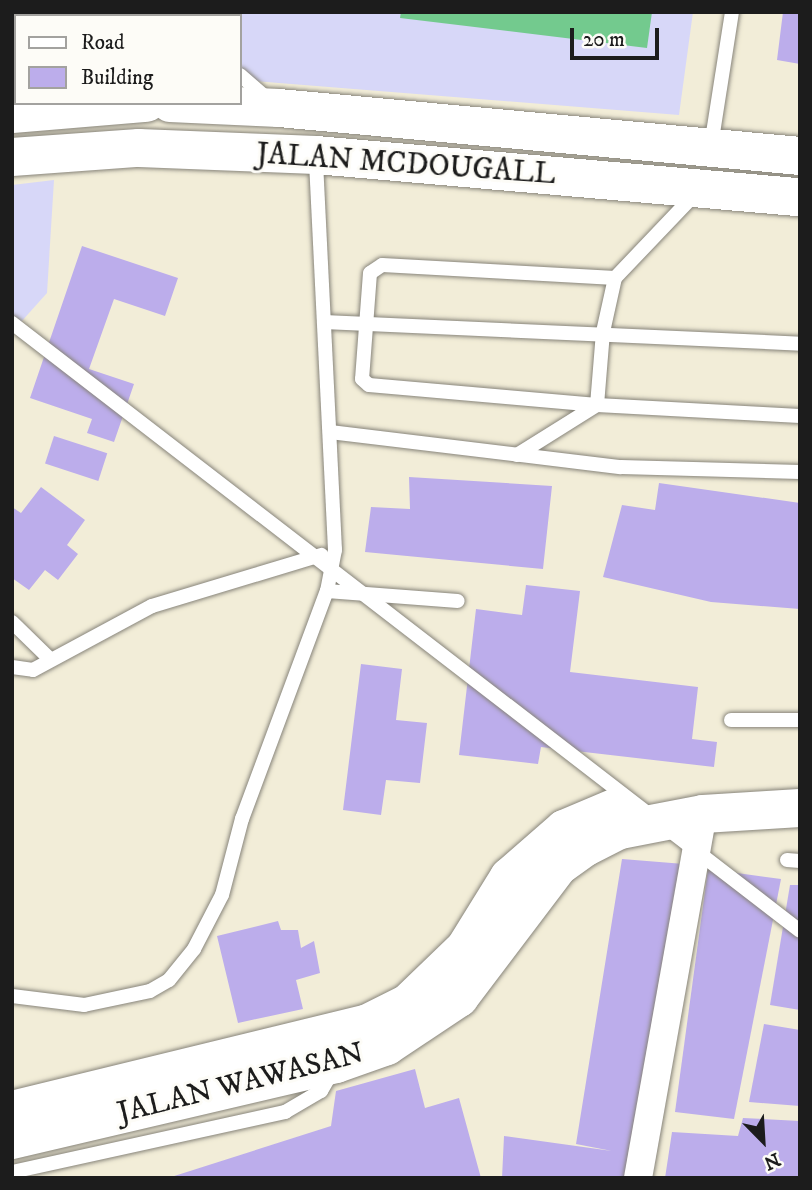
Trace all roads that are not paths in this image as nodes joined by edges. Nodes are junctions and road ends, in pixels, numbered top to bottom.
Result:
1 (732, 12) edge
2 (242, 77) edge
3 (122, 105) edge
4 (214, 105) edge
5 (279, 108) junction
6 (12, 114) edge
7 (711, 147) junction
8 (316, 155) junction
9 (800, 156) edge
10 (12, 157) edge
11 (701, 188) junction
12 (800, 197) edge
13 (615, 278) junction
14 (324, 322) junction
15 (363, 322) junction
16 (12, 323) edge
17 (603, 332) junction
18 (800, 344) edge
19 (597, 405) junction
20 (800, 415) edge
21 (330, 432) junction
22 (517, 455) junction
23 (800, 472) edge
24 (335, 550) junction
25 (327, 591) junction
26 (458, 601) dead end
27 (12, 622) edge
28 (51, 660) junction
29 (12, 667) edge
30 (731, 720) dead end
31 (800, 720) edge
32 (800, 782) edge
33 (800, 808) edge
34 (703, 814) junction
35 (800, 931) edge
36 (12, 996) edge
37 (336, 1064) junction
38 (12, 1110) edge
39 (12, 1140) edge
40 (12, 1172) edge
41 (638, 1178) edge

1 - 7 lane
2 - 5 lane
3 - 6 street
4 - 5 street, JALAN MCDOUGALL
5 - 7 street, JALAN MCDOUGALL
7 - 9 street, JALAN MCDOUGALL
8 - 10 street, JALAN MCDOUGALL
8 - 11 street, JALAN MCDOUGALL
8 - 14 lane
11 - 12 street, JALAN MCDOUGALL
11 - 13 lane
13 - 15 lane
13 - 17 lane
14 - 15 lane
14 - 21 lane
15 - 17 lane
15 - 19 lane
16 - 35 lane
17 - 18 lane
17 - 19 lane
19 - 20 lane
19 - 22 lane
21 - 22 lane
21 - 24 lane
22 - 23 lane
24 - 25 lane
24 - 28 lane
25 - 26 lane
25 - 36 lane
27 - 28 lane
28 - 29 lane
30 - 31 lane
32 - 38 street, JALAN WAWASAN
33 - 34 street, JALAN WAWASAN
34 - 37 street, JALAN WAWASAN
34 - 41 street
37 - 39 street, JALAN WAWASAN
37 - 40 lane

